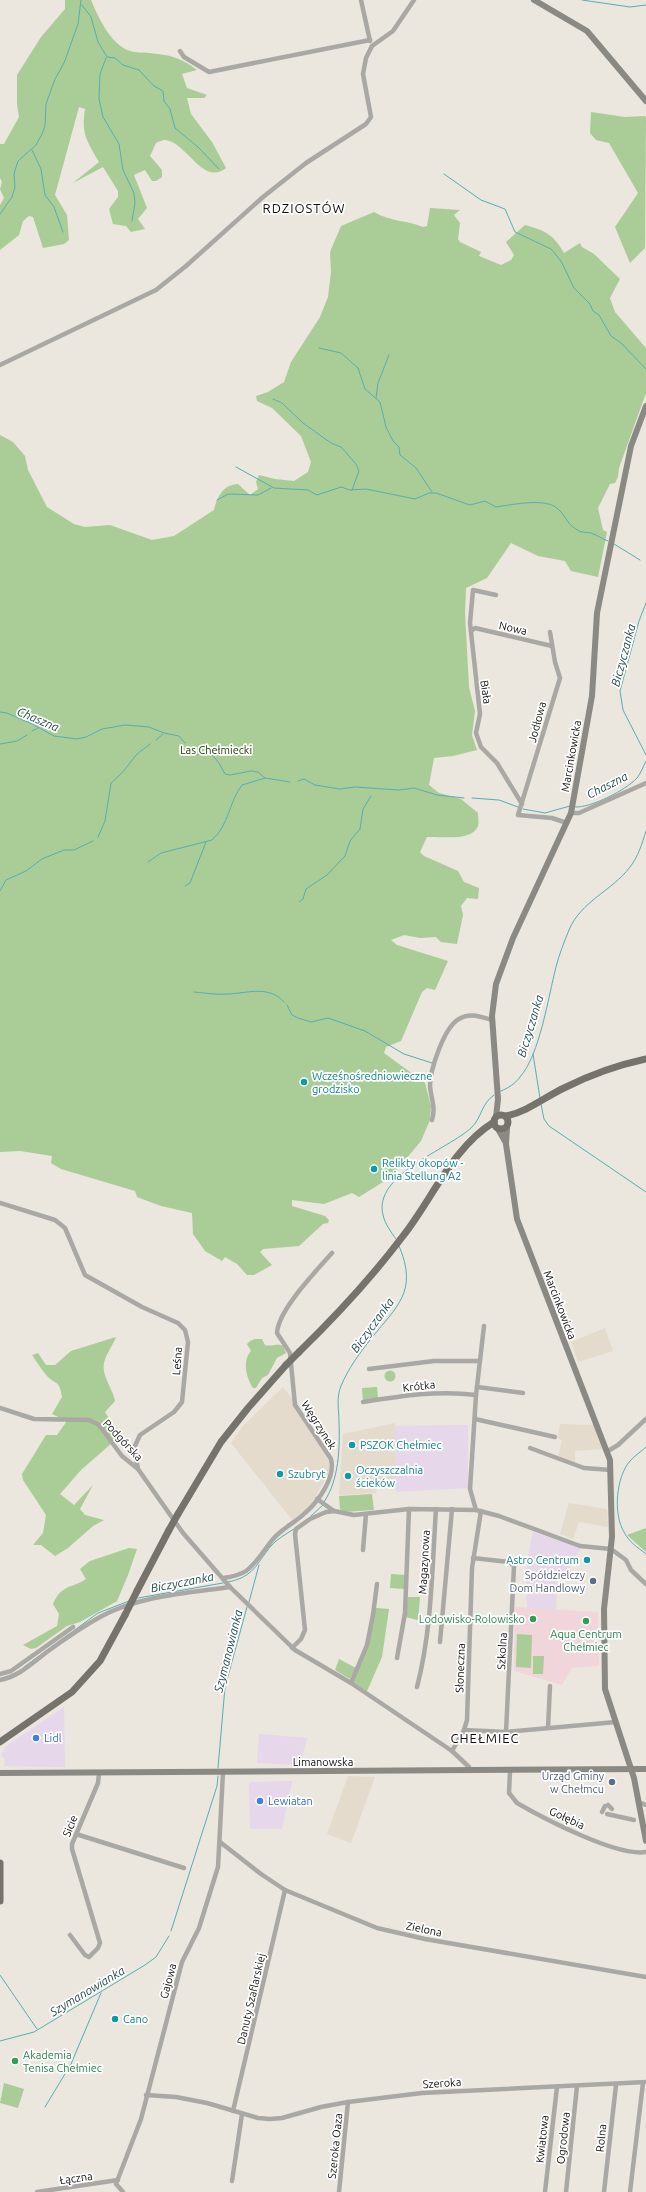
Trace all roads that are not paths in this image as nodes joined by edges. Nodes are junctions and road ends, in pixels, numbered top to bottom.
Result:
1 (361, 0) edge
2 (414, 0) edge
3 (534, 0) edge
4 (370, 40) junction
5 (180, 51) dead end
6 (371, 51) junction
7 (646, 101) edge
8 (0, 365) edge
9 (646, 406) edge
10 (496, 595) dead end
11 (471, 631) junction
12 (550, 632) dead end
13 (552, 646) junction
14 (646, 783) edge
15 (572, 809) junction
16 (520, 810) junction
17 (567, 824) junction
18 (492, 1020) junction
19 (646, 1059) edge
20 (498, 1099) junction
21 (432, 1120) dead end
22 (506, 1120) junction
23 (496, 1124) junction
24 (506, 1144) junction
25 (0, 1203) edge
26 (332, 1253) dead end
27 (484, 1326) dead end
28 (480, 1361) junction
29 (369, 1369) dead end
30 (477, 1387) junction
31 (524, 1393) dead end
32 (476, 1395) junction
33 (363, 1402) dead end
34 (0, 1408) edge
35 (475, 1419) junction
36 (646, 1419) edge
37 (555, 1437) dead end
38 (530, 1448) dead end
39 (608, 1451) junction
40 (138, 1469) junction
41 (611, 1470) junction
42 (318, 1499) junction
43 (409, 1509) junction
44 (436, 1509) junction
45 (452, 1510) junction
46 (476, 1510) junction
47 (334, 1511) junction
48 (481, 1511) junction
49 (366, 1514) junction
50 (611, 1549) junction
51 (363, 1550) dead end
52 (473, 1558) junction
53 (223, 1578) junction
54 (377, 1584) dead end
55 (646, 1584) edge
56 (229, 1586) junction
57 (73, 1627) dead end
58 (440, 1642) dead end
59 (292, 1648) junction
60 (397, 1658) dead end
61 (0, 1674) edge
62 (0, 1680) edge
63 (351, 1683) junction
64 (550, 1686) dead end
65 (417, 1687) dead end
66 (616, 1722) junction
67 (548, 1728) junction
68 (464, 1730) junction
69 (506, 1732) junction
70 (0, 1742) edge
71 (452, 1751) junction
72 (646, 1768) edge
73 (0, 1769) edge
74 (631, 1769) junction
75 (470, 1771) junction
76 (510, 1771) junction
77 (223, 1772) junction
78 (0, 1773) edge
79 (15, 1773) junction
80 (99, 1773) junction
81 (638, 1802) junction
82 (646, 1805) edge
83 (608, 1807) dead end
84 (634, 1820) dead end
85 (76, 1834) junction
86 (646, 1841) edge
87 (220, 1842) junction
88 (646, 1852) edge
89 (0, 1862) edge
90 (184, 1868) dead end
91 (285, 1890) junction
92 (0, 1901) edge
93 (70, 1935) dead end
94 (646, 1977) edge
95 (645, 2082) edge
96 (616, 2085) junction
97 (577, 2086) junction
98 (556, 2087) junction
99 (146, 2095) junction
100 (348, 2102) junction
101 (233, 2111) junction
102 (242, 2114) junction
103 (118, 2180) junction
104 (232, 2181) dead end
105 (37, 2192) edge
106 (123, 2192) edge
107 (340, 2192) edge
108 (545, 2192) edge
109 (566, 2192) edge
110 (604, 2192) edge
111 (630, 2192) edge

1 - 4 street
2 - 6 street
3 - 7 street
4 - 5 street
4 - 6 street
6 - 8 street
9 - 15 street, Marcinkowicka
10 - 11 street, Biała
11 - 13 street, Nowa
11 - 16 street, Biała
12 - 13 street, Jodłowa
13 - 16 street, Jodłowa
14 - 15 street
15 - 17 street, Marcinkowicka
16 - 17 street
17 - 18 street, Marcinkowicka
18 - 20 street, Marcinkowicka
18 - 21 street
19 - 22 main road
20 - 22 street, Marcinkowicka
20 - 23 street, Marcinkowicka
22 - 23 main road
22 - 23 main road
22 - 24 street, Marcinkowicka
23 - 24 street, Marcinkowicka
23 - 70 main road, bridge
24 - 39 street, Marcinkowicka
25 - 40 street, Leśna
26 - 42 street, Węgrzynek
27 - 28 street
28 - 29 street, Krótka
28 - 30 street
30 - 31 street
30 - 32 street
32 - 33 street, Krótka
32 - 35 street
34 - 40 street, Podgórska
35 - 37 street
35 - 46 street
36 - 39 street
38 - 41 street
39 - 41 street, Marcinkowicka
40 - 53 street, Leśna
41 - 50 street, Marcinkowicka
42 - 47 street
42 - 53 street, Węgrzynek
43 - 44 street
43 - 49 street
43 - 60 street, Magazynowa
44 - 45 street
44 - 65 street, Magazynowa
45 - 46 street
45 - 58 street, Magazynowa
46 - 48 street
47 - 49 street
47 - 59 street
48 - 50 street
48 - 52 street, Słoneczna
49 - 51 street
50 - 55 street
50 - 66 street, Marcinkowicka
52 - 68 street, Słoneczna
52 - 69 street, Szkolna
53 - 56 street, Leśna
54 - 63 street
56 - 59 street, Leśna
56 - 62 street
57 - 61 street
59 - 63 street, Leśna
63 - 71 street, Leśna
64 - 67 street
66 - 67 street
66 - 74 street, Marcinkowicka
67 - 69 street
68 - 69 street
68 - 71 street, Słoneczna
71 - 75 street, Leśna
72 - 74 street, Limanowska
73 - 79 street, Limanowska
74 - 76 street, Limanowska
74 - 81 street, Marcinkowicka
75 - 76 street, Limanowska
75 - 77 street, Limanowska
76 - 88 street, Gołębia
77 - 80 street, Limanowska
77 - 87 street, Gajowa
78 - 79 street, Limanowska
79 - 80 street, Limanowska
80 - 85 street, Sicie
81 - 82 street
81 - 86 street, Marcinkowicka
83 - 84 street
85 - 90 street
85 - 93 street, Sicie
87 - 91 street, Zielona
87 - 99 street, Gajowa
89 - 92 main road
91 - 94 street, Zielona
91 - 101 street, Danuty Szaflarskiej
95 - 96 street, Szeroka
95 - 111 street
96 - 97 street, Szeroka
96 - 110 street, Rolna
97 - 98 street, Szeroka
97 - 109 street, Ogrodowa
98 - 100 street, Szeroka
98 - 108 street, Kwiatowa
99 - 101 street, Szeroka
99 - 103 street, Gajowa
100 - 102 street, Szeroka
100 - 107 street, Szeroka Oaza
101 - 102 street, Szeroka
102 - 104 street
103 - 105 street, Łączna
103 - 106 street

